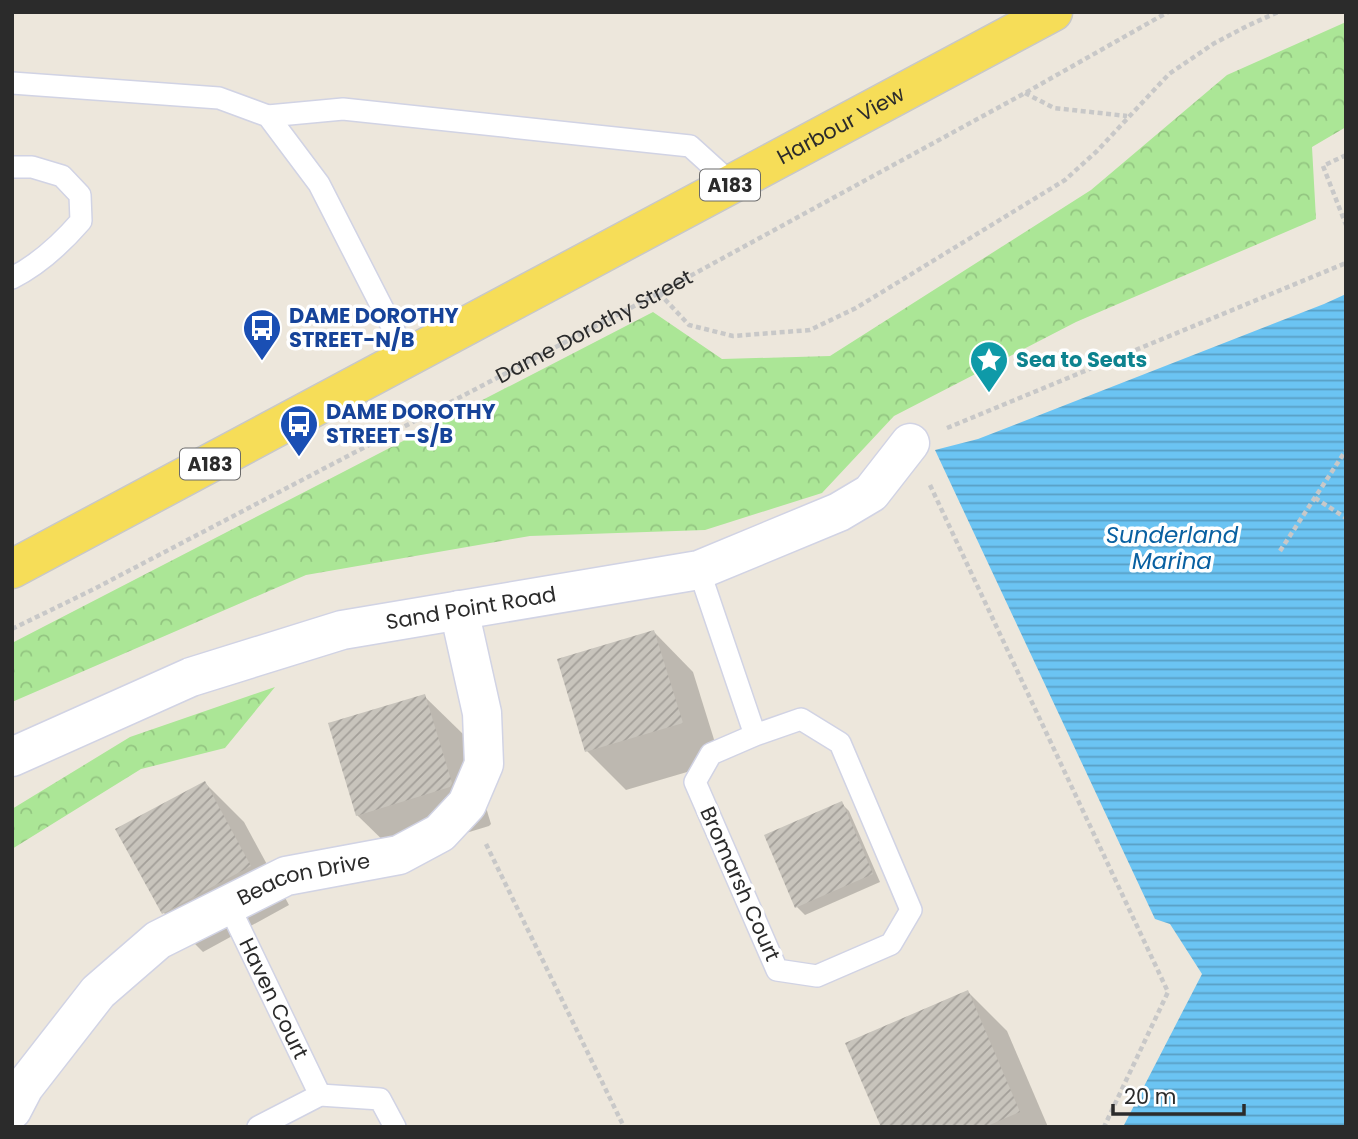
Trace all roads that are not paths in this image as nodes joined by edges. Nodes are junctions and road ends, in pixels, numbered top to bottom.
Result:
1 (1053, 12) edge
2 (12, 83) edge
3 (268, 116) junction
4 (12, 167) edge
5 (732, 184) junction
6 (12, 278) edge
7 (408, 358) junction
8 (910, 443) road end
9 (12, 569) edge
10 (699, 570) junction
11 (459, 610) junction
12 (755, 735) junction
13 (12, 757) edge
14 (228, 904) junction
15 (320, 1094) junction
16 (12, 1110) edge
17 (258, 1127) edge
18 (395, 1127) edge

1 - 5 main road, Harbour View / A183
2 - 3 lane
3 - 5 lane
3 - 7 lane
4 - 6 lane
5 - 7 main road, Harbour View / A183
7 - 9 main road, A183
8 - 10 street, Sand Point Road
10 - 11 street, Sand Point Road
10 - 12 lane
11 - 13 street, Sand Point Road
11 - 14 street, Beacon Drive
12 - 12 lane, Bromarsh Court
14 - 15 lane, Haven Court
14 - 16 street, Beacon Drive
15 - 17 lane
15 - 18 lane

